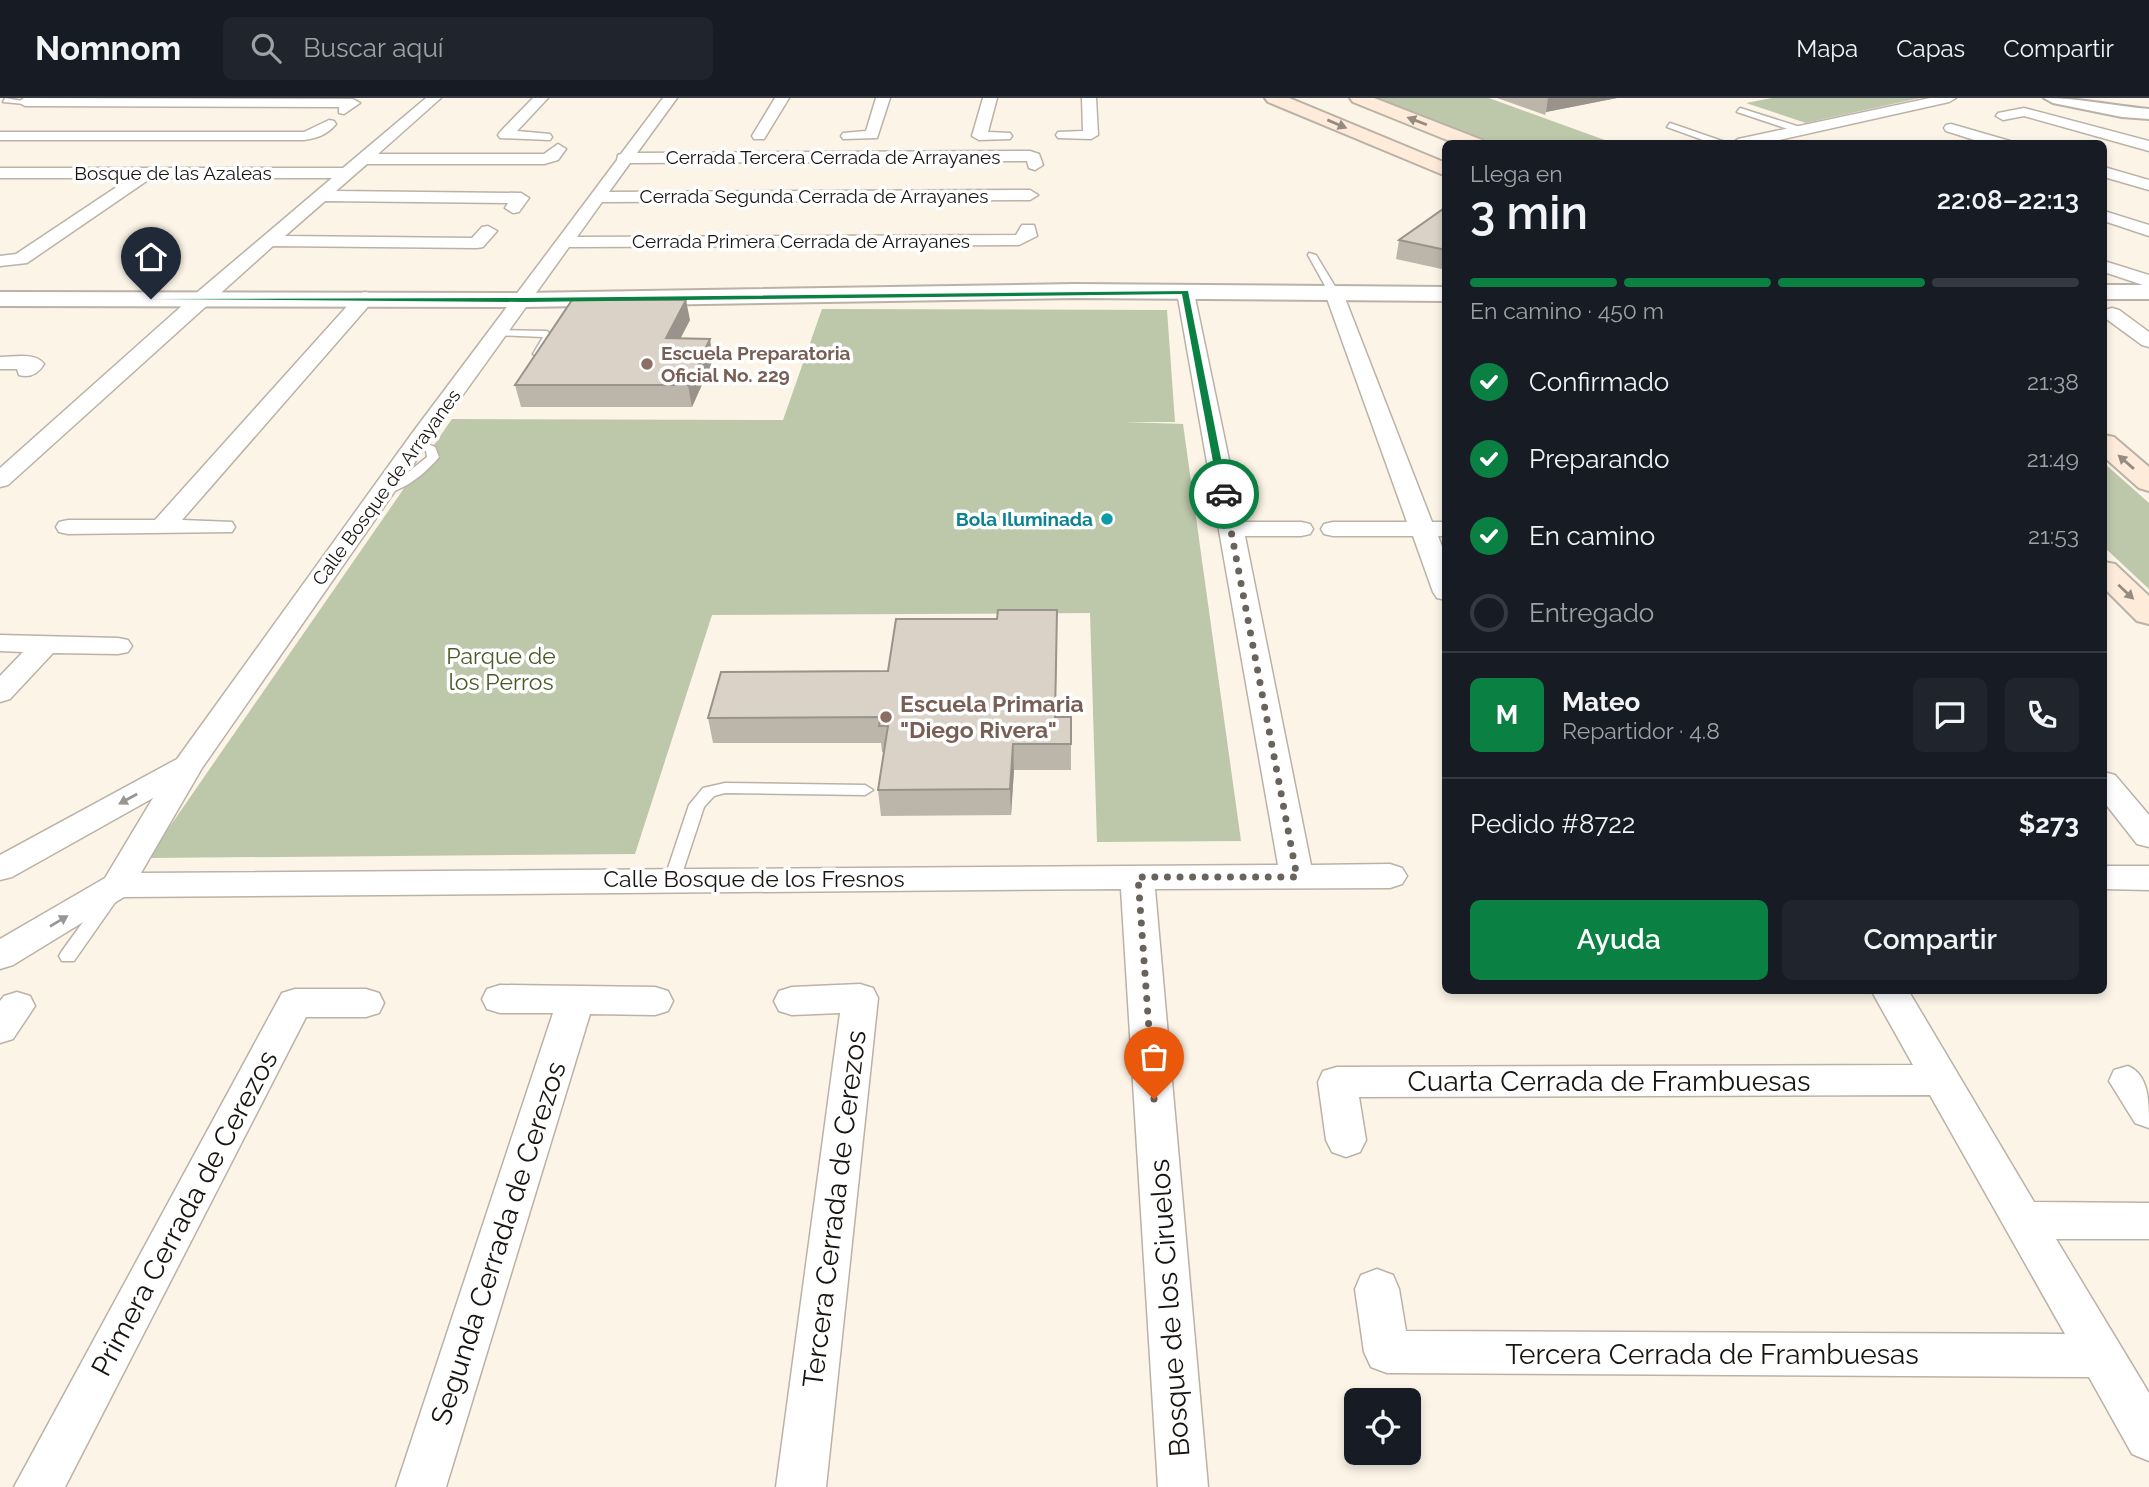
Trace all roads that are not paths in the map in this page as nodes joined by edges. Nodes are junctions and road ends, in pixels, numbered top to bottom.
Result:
1 (434, 98) edge
2 (541, 98) edge
3 (670, 98) edge
4 (782, 98) edge
5 (883, 98) edge
6 (990, 98) edge
7 (1089, 98) edge
8 (1274, 98) edge
9 (1359, 98) edge
10 (1949, 98) edge
11 (2053, 98) edge
12 (2097, 98) edge
13 (2143, 98) edge
14 (22, 99) edge
15 (2149, 101) edge
16 (344, 110) dead end
17 (1740, 110) dead end
18 (2122, 112) junction
19 (0, 116) edge
20 (2003, 116) dead end
21 (329, 124) dead end
22 (1670, 125) dead end
23 (2149, 129) edge
24 (1800, 130) junction
25 (1933, 133) dead end
26 (1063, 135) dead end
27 (0, 136) edge
28 (779, 136) dead end
29 (848, 136) dead end
30 (1005, 136) dead end
31 (545, 137) dead end
32 (1465, 140) edge
33 (1710, 140) edge
34 (1756, 140) edge
35 (1995, 140) edge
36 (558, 149) dead end
37 (623, 158) junction
38 (364, 159) junction
39 (1035, 165) dead end
40 (1442, 168) edge
41 (0, 173) edge
42 (23, 173) junction
43 (347, 173) junction
44 (2107, 173) edge
45 (146, 174) junction
46 (2149, 185) edge
47 (0, 187) edge
48 (1030, 194) dead end
49 (321, 196) junction
50 (597, 197) junction
51 (513, 208) dead end
52 (2107, 217) edge
53 (1028, 229) dead end
54 (488, 231) dead end
55 (2149, 231) edge
56 (269, 241) junction
57 (565, 242) junction
58 (1312, 255) dead end
59 (0, 261) edge
60 (2107, 267) edge
61 (2149, 281) edge
62 (1185, 292) junction
63 (2107, 292) edge
64 (2149, 292) edge
65 (1334, 293) junction
66 (1442, 294) edge
67 (365, 298) junction
68 (0, 299) edge
69 (201, 299) junction
70 (524, 300) junction
71 (2112, 314) dead end
72 (499, 333) junction
73 (2149, 341) edge
74 (0, 363) edge
75 (532, 365) edge
76 (26, 371) dead end
77 (2107, 446) edge
78 (0, 480) edge
79 (2149, 482) edge
80 (163, 526) junction
81 (68, 527) dead end
82 (223, 527) dead end
83 (1231, 529) junction
84 (1301, 529) dead end
85 (1333, 529) dead end
86 (1434, 529) edge
87 (1442, 571) edge
88 (2107, 573) edge
89 (2149, 614) edge
90 (0, 643) edge
91 (44, 646) junction
92 (118, 646) dead end
93 (0, 693) edge
94 (188, 766) junction
95 (2107, 786) edge
96 (865, 790) dead end
97 (2149, 836) edge
98 (0, 869) edge
99 (1390, 876) dead end
100 (1138, 877) junction
101 (1297, 877) junction
102 (2107, 878) edge
103 (2149, 878) edge
104 (672, 880) junction
105 (117, 886) junction
106 (0, 956) edge
107 (68, 956) dead end
108 (1891, 994) edge
109 (500, 999) dead end
110 (576, 1000) junction
111 (655, 1001) dead end
112 (792, 1001) dead end
113 (366, 1003) dead end
114 (1940, 1080) junction
115 (2149, 1081) edge
116 (2149, 1112) edge
117 (1346, 1140) dead end
118 (2022, 1220) junction
119 (2149, 1222) edge
120 (1377, 1289) dead end
121 (2101, 1356) junction
122 (2149, 1438) edge
123 (39, 1487) edge
124 (421, 1487) edge
125 (801, 1487) edge
126 (1183, 1487) edge

1 - 38 street
2 - 31 street
3 - 37 street, Calle Bosque de Arrayanes
4 - 28 street
5 - 29 street
6 - 30 street
7 - 26 street
8 -> 40 main road
32 -> 9 main road
10 - 24 street
11 - 18 street
12 - 18 street
13 - 15 street
14 - 16 street
14 - 19 street
17 - 24 lane
18 - 23 street
20 - 23 street
21 - 27 street
22 - 33 lane
24 - 34 street
25 - 35 street
36 - 38 street
37 - 39 street, Cerrada Tercera Cerrada de Arrayanes
37 - 50 street, Calle Bosque de Arrayanes
38 - 43 street
41 - 42 street, Bosque de las Azaleas
42 - 45 street, Bosque de las Azaleas
42 - 47 street
43 - 45 street, Bosque de las Azaleas
43 - 49 street
44 - 46 street
45 - 59 street
48 - 50 street, Cerrada Segunda Cerrada de Arrayanes
49 - 51 street
49 - 56 street
50 - 57 street, Calle Bosque de Arrayanes
52 - 55 street
53 - 57 street, Cerrada Primera Cerrada de Arrayanes
54 - 56 street
56 - 69 street
57 - 70 street, Calle Bosque de Arrayanes
58 - 65 lane
60 - 61 street
62 - 65 street
62 - 70 street
62 - 83 street
63 - 64 street
65 - 66 street
65 - 86 street
67 - 69 street
67 - 70 street
67 - 80 street
68 - 69 street
69 - 78 street
70 - 72 street, Calle Bosque de Arrayanes
71 - 73 street
72 - 75 lane
72 - 94 street, Calle Bosque de Arrayanes
74 - 76 street
79 -> 77 main road
80 - 81 street
80 - 82 street
83 - 84 street
83 - 101 street
85 - 86 street
86 - 87 street
88 -> 89 main road
90 - 91 street
91 - 92 street
91 - 93 street
94 -> 98 street
94 - 105 street, Calle Bosque de Arrayanes
95 - 97 street
96 - 104 lane
99 - 101 street, Calle Bosque de los Fresnos
100 - 101 street, Calle Bosque de los Fresnos
100 - 104 street, Calle Bosque de los Fresnos
100 - 126 street, Bosque de los Ciruelos
102 - 103 street
104 - 105 street, Calle Bosque de los Fresnos
106 -> 105 street
105 - 107 lane
108 - 114 street
109 - 110 street
110 - 111 street
110 - 124 street, Segunda Cerrada de Cerezos
112 - 125 street, Tercera Cerrada de Cerezos
113 - 123 street, Primera Cerrada de Cerezos
114 - 117 street, Cuarta Cerrada de Frambuesas
114 - 118 street
115 - 116 street
118 - 119 street
118 - 121 street
120 - 121 street, Tercera Cerrada de Frambuesas
121 - 122 street

